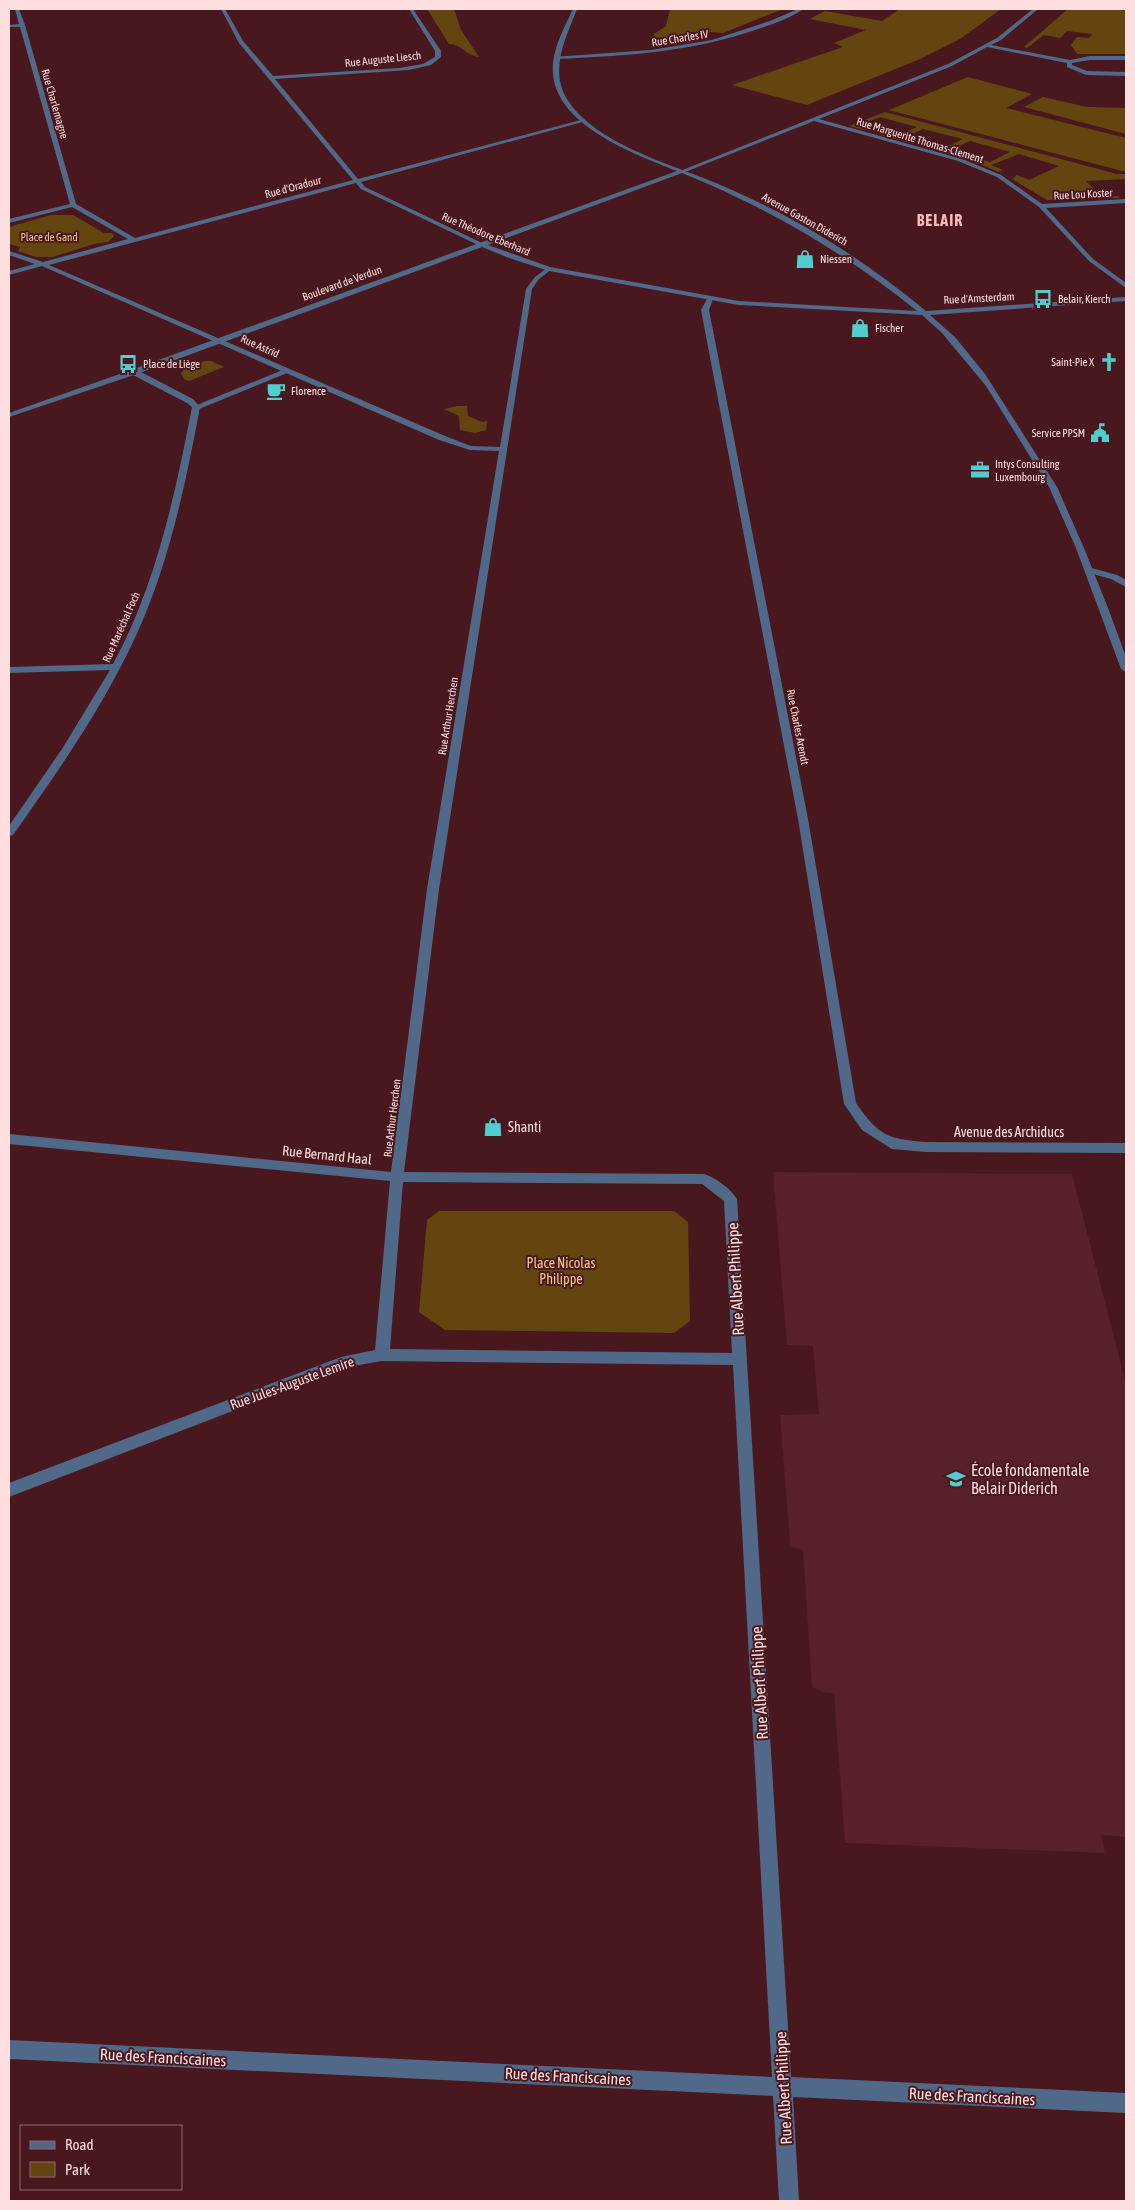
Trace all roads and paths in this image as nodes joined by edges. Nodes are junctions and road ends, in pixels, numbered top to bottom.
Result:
1 (18, 9) edge
2 (223, 9) edge
3 (411, 9) edge
4 (575, 9) edge
5 (801, 9) edge
6 (1036, 9) edge
7 (22, 25) junction
8 (9, 26) edge
9 (988, 46) junction
10 (556, 57) junction
11 (1126, 58) edge
12 (1070, 62) junction
13 (1126, 74) edge
14 (271, 78) junction
15 (816, 120) junction
16 (583, 121) junction
17 (683, 171) junction
18 (355, 181) junction
19 (1126, 201) edge
20 (73, 205) junction
21 (1041, 206) junction
22 (9, 221) edge
23 (134, 240) junction
24 (480, 244) junction
25 (9, 253) edge
26 (42, 264) junction
27 (549, 269) junction
28 (9, 273) edge
29 (1126, 286) edge
30 (710, 299) junction
31 (1126, 299) edge
32 (923, 312) junction
33 (220, 341) junction
34 (288, 371) junction
35 (134, 372) junction
36 (196, 407) junction
37 (9, 416) edge
38 (503, 449) junction
39 (1088, 570) junction
40 (1126, 584) edge
41 (116, 667) junction
42 (1126, 669) edge
43 (9, 670) edge
44 (9, 833) edge
45 (9, 1139) edge
46 (892, 1144) joint
47 (1126, 1148) edge
48 (398, 1177) junction
49 (704, 1179) joint
50 (382, 1355) junction
51 (740, 1359) junction
52 (9, 1490) edge
53 (9, 2050) edge
54 (783, 2087) junction
55 (1126, 2103) edge
56 (789, 2201) edge

1 - 7 street, Rue Charlemagne
2 - 14 street, Rue Théodore Eberhard
3 - 14 street, Rue Auguste Liesch
4 - 10 street, Avenue Gaston Diderich
5 - 10 street, Rue Charles IV
6 - 9 street, Boulevard de Verdun
7 - 8 street
7 - 20 street, Rue Charlemagne
9 - 12 street
9 - 15 street, Boulevard de Verdun
10 - 16 street, Avenue Gaston Diderich
11 - 12 street
12 - 13 street
14 - 18 street, Rue Théodore Eberhard
15 - 17 street, Boulevard de Verdun
15 - 21 street, Rue Marguerite Thomas-Clement
16 - 17 street, Avenue Gaston Diderich
16 - 18 street, Rue d'Oradour
17 - 24 street, Boulevard de Verdun
17 - 32 street, Avenue Gaston Diderich
18 - 23 street, Rue d'Oradour
18 - 24 street, Rue Théodore Eberhard
19 - 21 street, Rue Lou Koster
20 - 22 street
20 - 23 street
21 - 29 street, Rue Marguerite Thomas-Clement
23 - 26 street, Rue d'Oradour
24 - 27 street, Rue Théodore Eberhard
24 - 33 street, Boulevard de Verdun
25 - 26 street, Rue Astrid
26 - 28 street, Rue d'Oradour
26 - 33 street, Rue Astrid
27 - 30 street, Rue Théodore Eberhard
27 - 38 street, Rue Arthur Herchen
30 - 32 street, Rue Théodore Eberhard
30 - 46 street, Rue Charles Arendt
31 - 32 street, Rue d'Amsterdam
32 - 39 street, Avenue Gaston Diderich
33 - 34 street, Rue Astrid
33 - 35 street, Boulevard de Verdun
34 - 36 street
34 - 38 street, Rue Astrid
35 - 36 street
35 - 37 street, Boulevard de Verdun
36 - 41 street, Rue Maréchal Foch
38 - 48 street, Rue Arthur Herchen
39 - 40 street
39 - 42 street, Avenue Gaston Diderich
41 - 43 street
41 - 44 street, Rue Maréchal Foch
45 - 48 street, Rue Bernard Haal
46 - 47 street, Avenue des Archiducs
48 - 49 street, Rue Bernard Haal
48 - 50 street
49 - 51 street, Rue Albert Philippe
50 - 51 street, Rue Jules-Auguste Lemire
50 - 52 street, Rue Jules-Auguste Lemire
51 - 54 street, Rue Albert Philippe
53 - 54 street, Rue des Franciscaines
54 - 55 street, Rue des Franciscaines
54 - 56 street, Rue Albert Philippe

